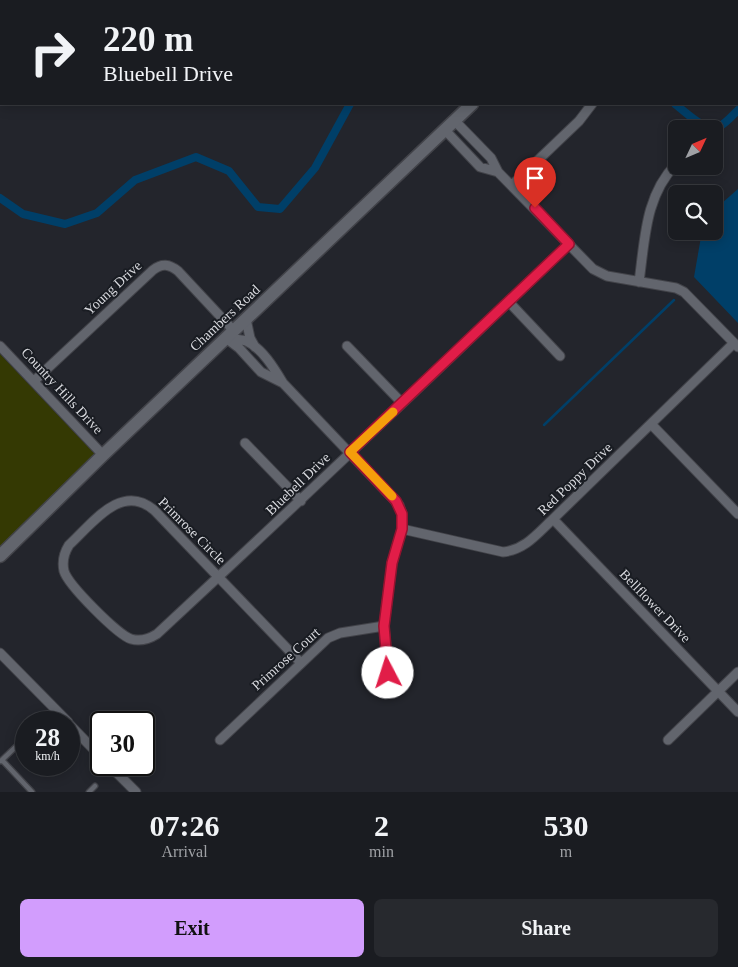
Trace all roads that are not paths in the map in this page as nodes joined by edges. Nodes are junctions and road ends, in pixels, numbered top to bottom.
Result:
1 (471, 105) edge
2 (591, 105) edge
3 (455, 121) junction
4 (445, 130) junction
5 (498, 172) junction
6 (668, 173) edge
7 (512, 184) junction
8 (569, 244) junction
9 (639, 282) junction
10 (509, 302) junction
11 (246, 319) junction
12 (230, 335) junction
13 (736, 345) edge
14 (0, 346) edge
15 (347, 346) dead end
16 (255, 347) junction
17 (560, 356) dead end
18 (34, 381) junction
19 (283, 383) junction
20 (402, 403) junction
21 (651, 424) junction
22 (245, 443) dead end
23 (350, 452) junction
24 (103, 454) junction
25 (301, 501) junction
26 (738, 514) edge
27 (553, 519) junction
28 (402, 529) junction
29 (0, 556) edge
30 (218, 577) junction
31 (384, 626) junction
32 (0, 654) edge
33 (301, 663) junction
34 (738, 672) edge
35 (388, 673) dead end
36 (718, 691) junction
37 (56, 711) edge
38 (738, 712) edge
39 (80, 735) edge
40 (220, 740) dead end
41 (668, 740) dead end
42 (90, 746) edge
43 (15, 748) edge
44 (1, 761) edge
45 (120, 776) edge
46 (95, 786) dead end
47 (32, 792) edge
48 (89, 792) edge
49 (136, 792) edge

1 - 3 street, Chambers Road
2 - 7 street
3 - 4 street, Chambers Road
3 - 5 street
4 - 5 street
4 - 11 street, Chambers Road
5 - 7 street
6 - 9 street
7 - 8 street
8 - 9 street
8 - 10 street, Bluebell Drive
9 - 13 street
10 - 17 street
10 - 20 street, Bluebell Drive
11 - 12 street, Chambers Road
11 - 16 street
12 - 16 street
12 - 18 street, Young Drive
12 - 19 street
12 - 24 street, Chambers Road
13 - 21 street, Red Poppy Drive
14 - 18 street, Country Hills Drive
15 - 20 street
16 - 19 street
18 - 24 street, Country Hills Drive
19 - 23 street
20 - 23 street, Bluebell Drive
21 - 26 street
21 - 27 street, Red Poppy Drive
22 - 25 street
23 - 25 street, Bluebell Drive
23 - 28 street
24 - 29 street, Chambers Road
25 - 30 street, Bluebell Drive
27 - 28 street, Red Poppy Drive
27 - 36 street, Bellflower Drive
28 - 31 street
30 - 30 street, Primrose Circle
30 - 33 street, Primrose Circle
31 - 33 street, Primrose Court
31 - 35 street
32 - 37 street
33 - 40 street, Primrose Court
34 - 36 street
36 - 38 street, Bellflower Drive
36 - 41 street
39 - 42 street
43 - 44 lane
44 - 47 lane
45 - 49 street
46 - 48 lane

